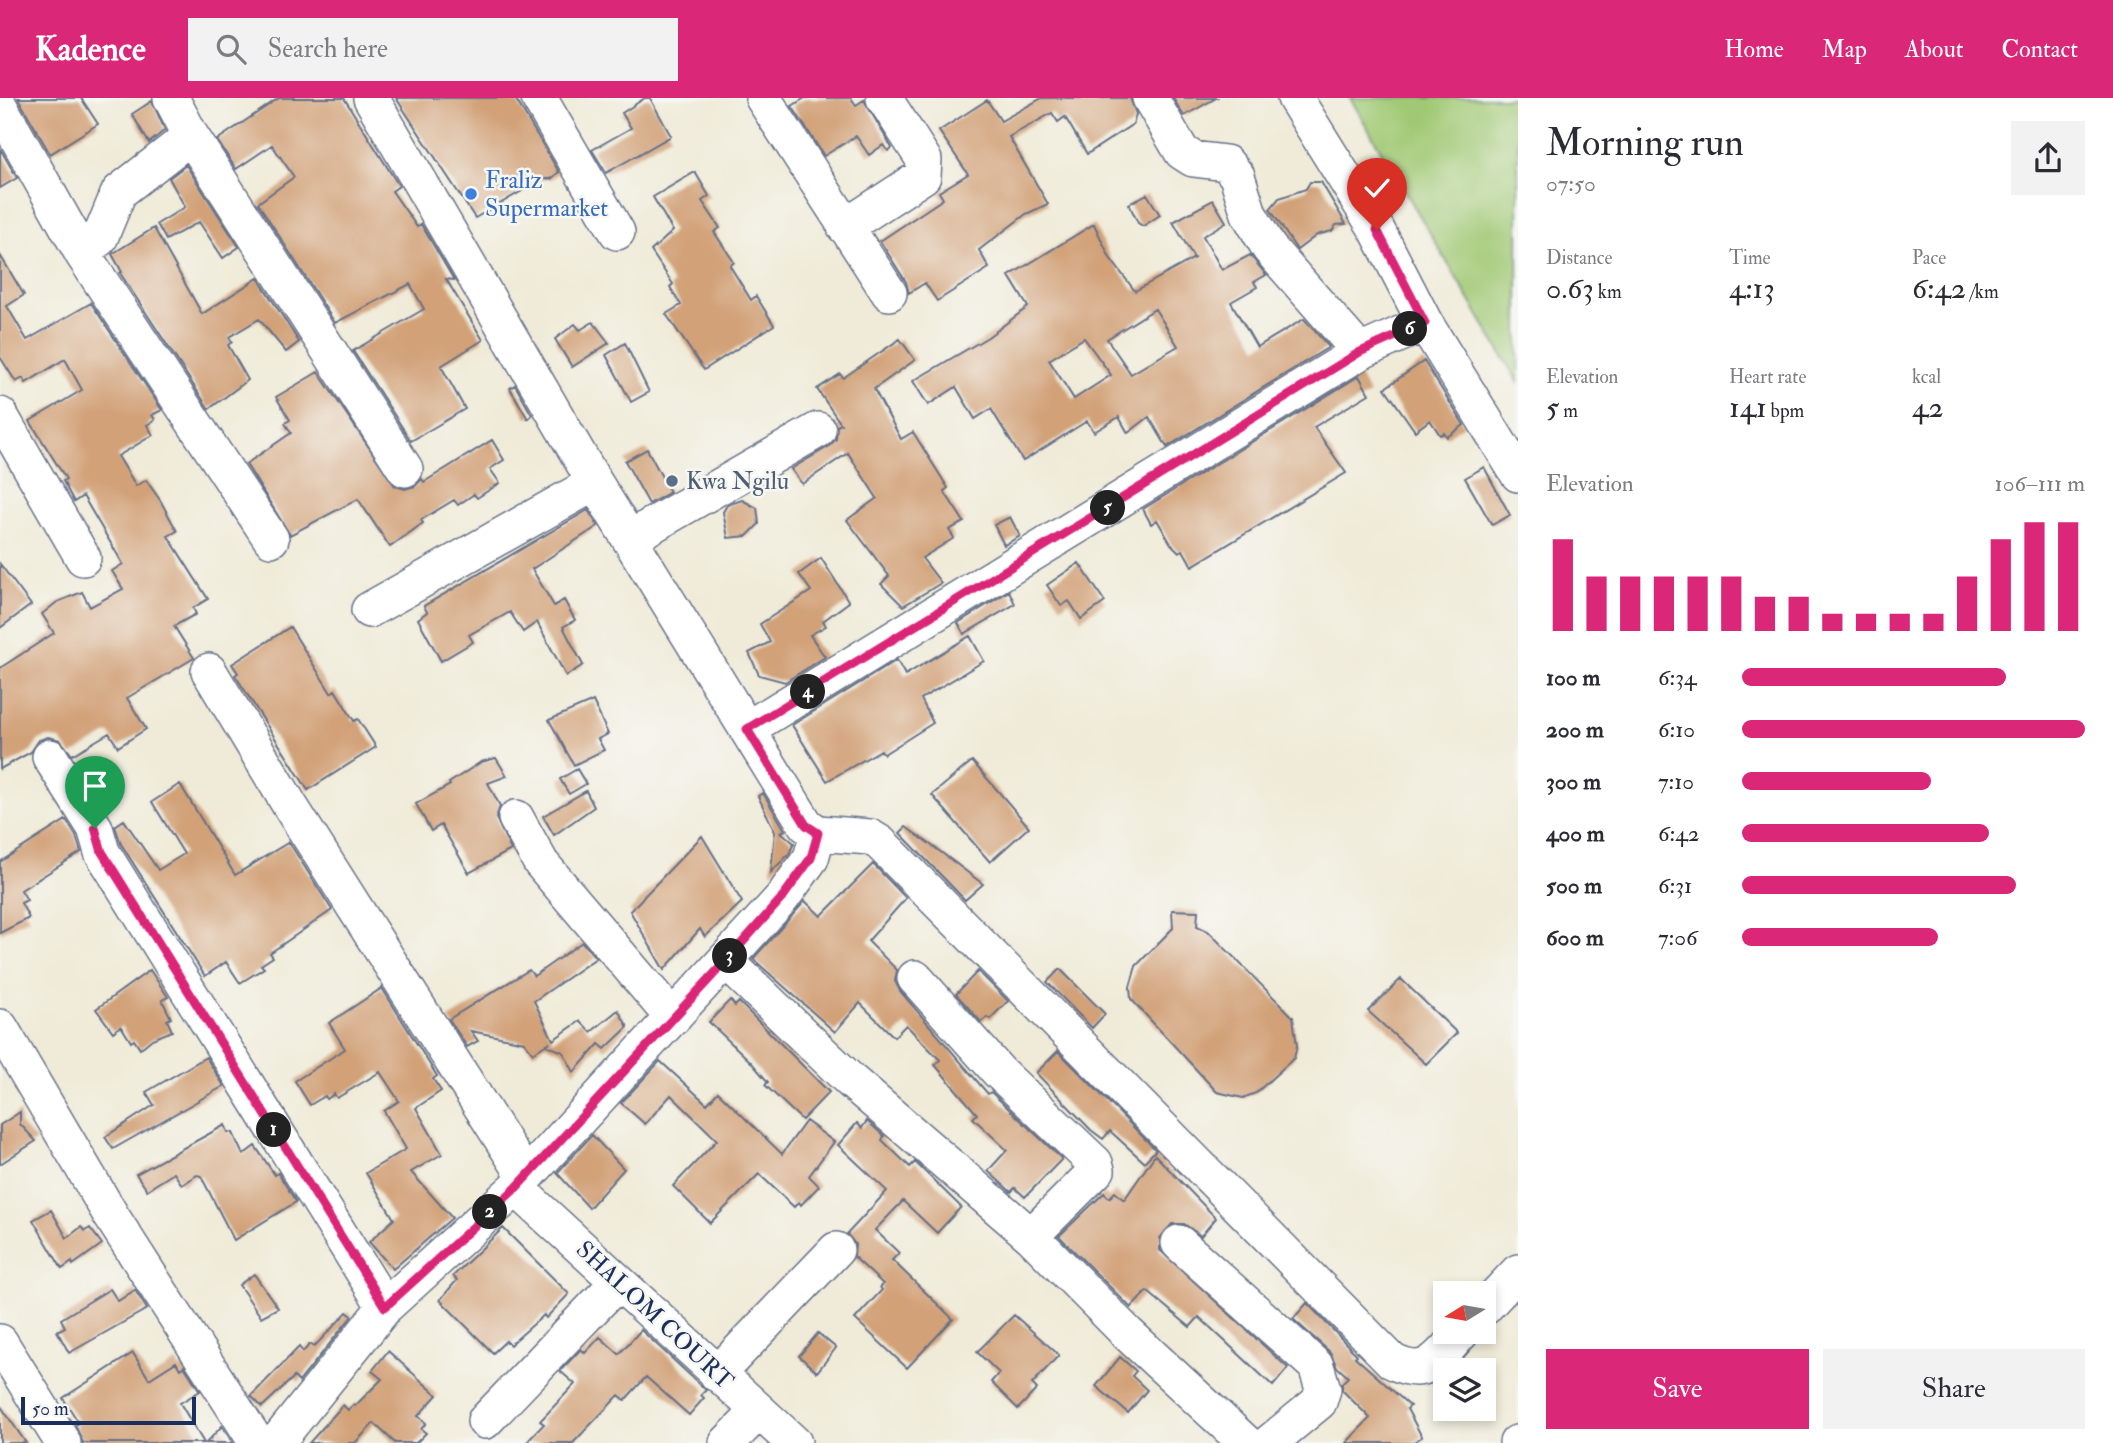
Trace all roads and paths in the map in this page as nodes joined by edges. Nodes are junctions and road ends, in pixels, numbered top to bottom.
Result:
1 (171, 98) edge
2 (371, 98) edge
3 (539, 98) edge
4 (763, 98) edge
5 (1150, 98) edge
6 (1295, 98) edge
7 (889, 100) edge
8 (0, 107) edge
9 (191, 136) junction
10 (845, 227) junction
11 (617, 232) dead end
12 (82, 253) junction
13 (889, 293) dead end
14 (1425, 323) junction
15 (1360, 352) junction
16 (0, 415) edge
17 (818, 429) dead end
18 (405, 469) dead end
19 (1518, 474) edge
20 (595, 483) junction
21 (630, 538) junction
22 (271, 540) dead end
23 (83, 558) dead end
24 (369, 610) dead end
25 (209, 671) dead end
26 (747, 729) junction
27 (50, 757) dead end
28 (516, 818) dead end
29 (818, 833) junction
30 (726, 961) junction
31 (915, 978) dead end
32 (673, 1018) junction
33 (0, 1027) edge
34 (521, 1182) junction
35 (1031, 1236) junction
36 (1180, 1243) dead end
37 (836, 1250) dead end
38 (1518, 1272) edge
39 (618, 1282) junction
40 (1496, 1295) edge
41 (385, 1307) junction
42 (0, 1342) edge
43 (1450, 1344) edge
44 (717, 1374) junction
45 (758, 1412) junction
46 (485, 1421) dead end
47 (63, 1443) edge
48 (257, 1443) edge
49 (276, 1443) edge
50 (727, 1443) edge
51 (793, 1443) edge
52 (1246, 1443) edge
53 (1269, 1443) edge

1 - 9 street
2 - 20 street
3 - 11 street
4 - 10 street
5 - 15 street
6 - 14 street
7 - 10 street
8 - 12 street
9 - 12 street
9 - 18 street
10 - 13 street
12 - 22 street
14 - 15 street
14 - 19 street
15 - 26 street
16 - 23 street
17 - 21 street
20 - 21 street
20 - 24 street
21 - 26 street
25 - 34 street, SHALOM COURT
26 - 29 street
27 - 41 street
28 - 32 street
29 - 30 street
29 - 43 street
30 - 32 street
30 - 35 street
31 - 35 street
32 - 34 street
33 - 48 street
34 - 39 street, SHALOM COURT
34 - 41 street
35 - 52 street
36 - 53 street
37 - 44 street
38 - 40 street
39 - 44 street, SHALOM COURT
39 - 46 street
41 - 49 street
42 - 47 street
44 - 45 street, SHALOM COURT
45 - 50 street
45 - 51 street, SHALOM COURT

